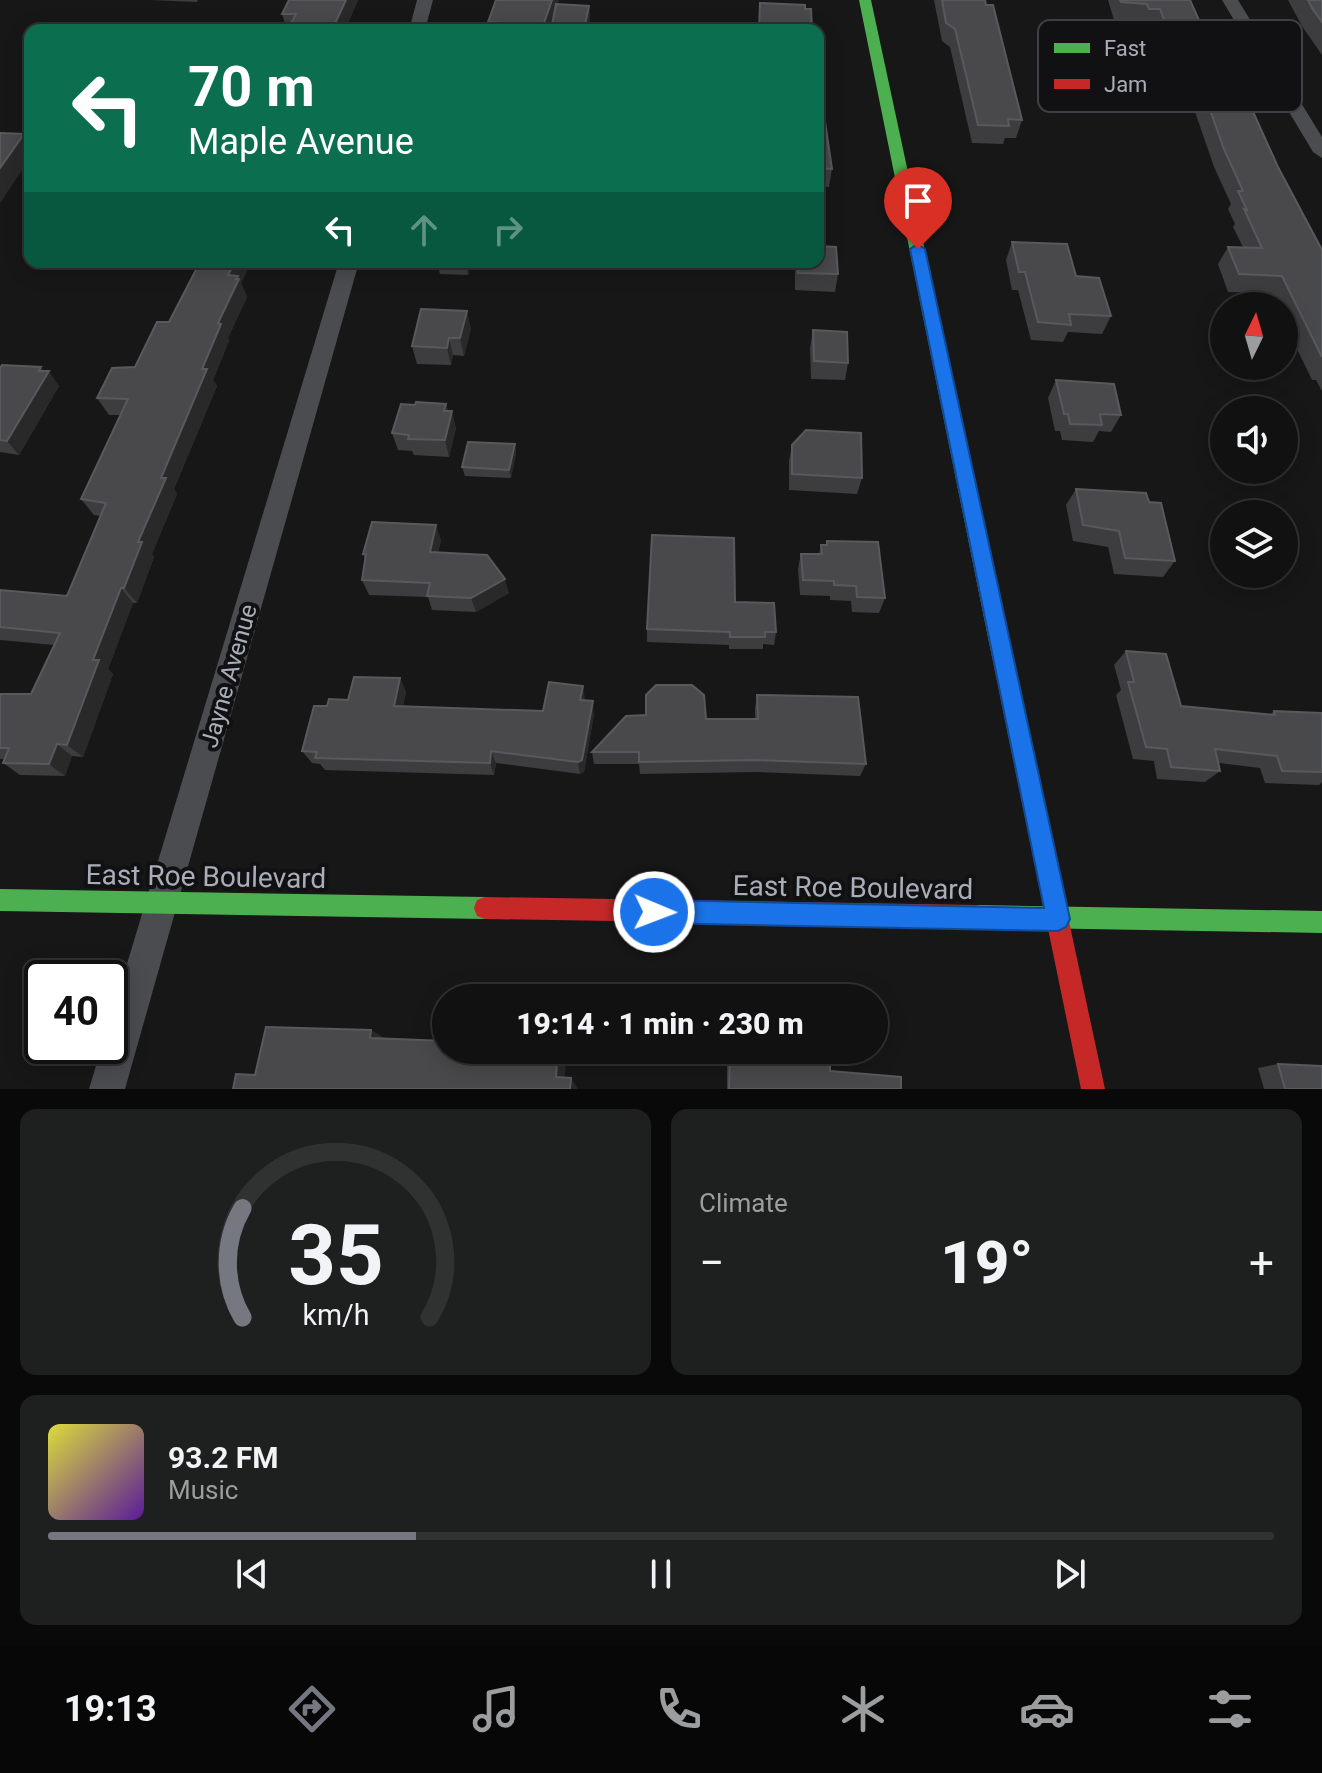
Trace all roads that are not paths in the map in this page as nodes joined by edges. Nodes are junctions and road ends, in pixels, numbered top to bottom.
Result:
1 (425, 0) edge
2 (865, 0) edge
3 (1230, 0) edge
4 (1242, 20) edge
5 (419, 24) edge
6 (1298, 112) edge
7 (1322, 152) edge
8 (347, 268) edge
9 (0, 900) edge
10 (163, 903) junction
11 (1058, 919) junction
12 (1322, 922) edge
13 (107, 1089) edge
14 (1093, 1089) edge

1 - 5 street
2 - 11 street
3 - 4 street
6 - 7 street
8 - 10 street, Jayne Avenue
9 - 10 street, East Roe Boulevard
10 - 11 street, East Roe Boulevard
10 - 13 street, Jayne Avenue
11 - 12 street, East Roe Boulevard
11 - 14 street

